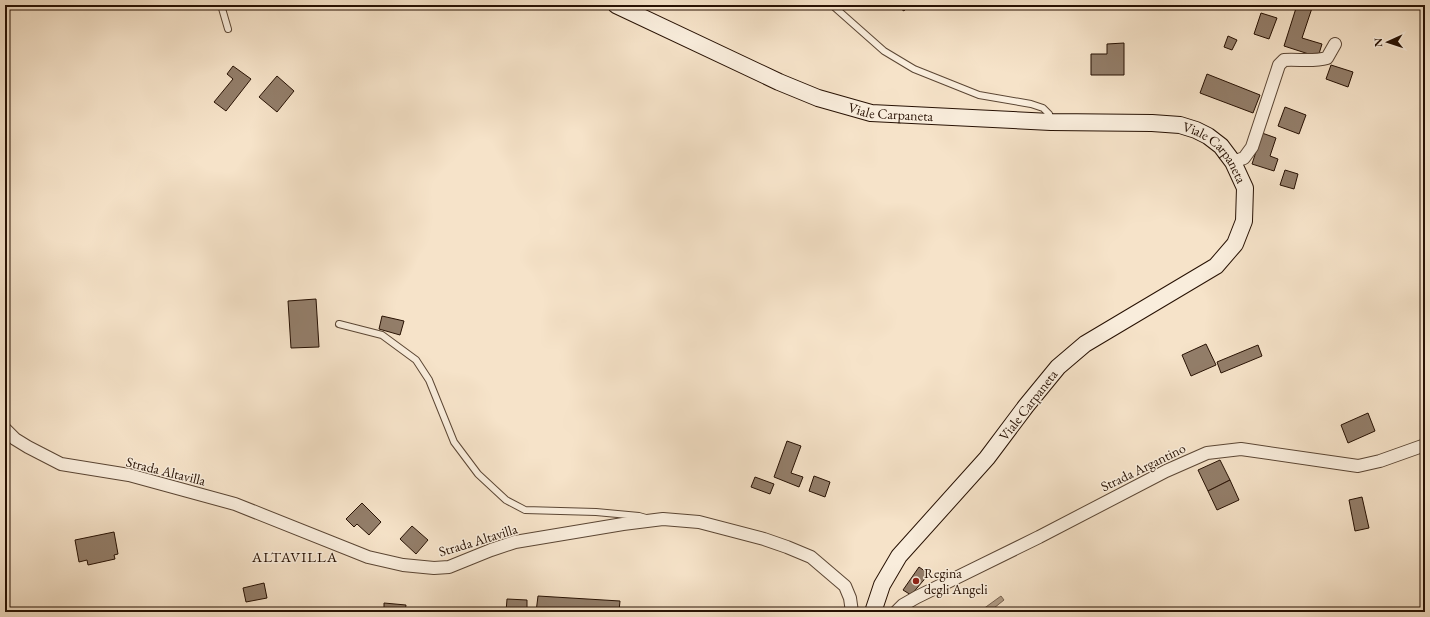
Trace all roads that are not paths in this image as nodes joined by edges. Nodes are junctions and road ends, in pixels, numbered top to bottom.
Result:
1 (221, 5) edge
2 (616, 5) edge
3 (832, 5) edge
4 (228, 29) dead end
5 (1335, 44) dead end
6 (1051, 122) junction
7 (1233, 162) junction
8 (339, 324) dead end
9 (5, 429) edge
10 (1425, 445) edge
11 (655, 520) junction
12 (852, 612) edge
13 (873, 612) edge
14 (896, 612) edge

1 - 4 lane
2 - 6 main road, Viale Carpaneta
3 - 6 lane
5 - 7 street
6 - 7 main road, Viale Carpaneta
7 - 13 main road, Viale Carpaneta
8 - 11 lane
9 - 11 street, Strada Altavilla
10 - 14 street, Strada Argantino
11 - 12 street, Strada Altavilla

